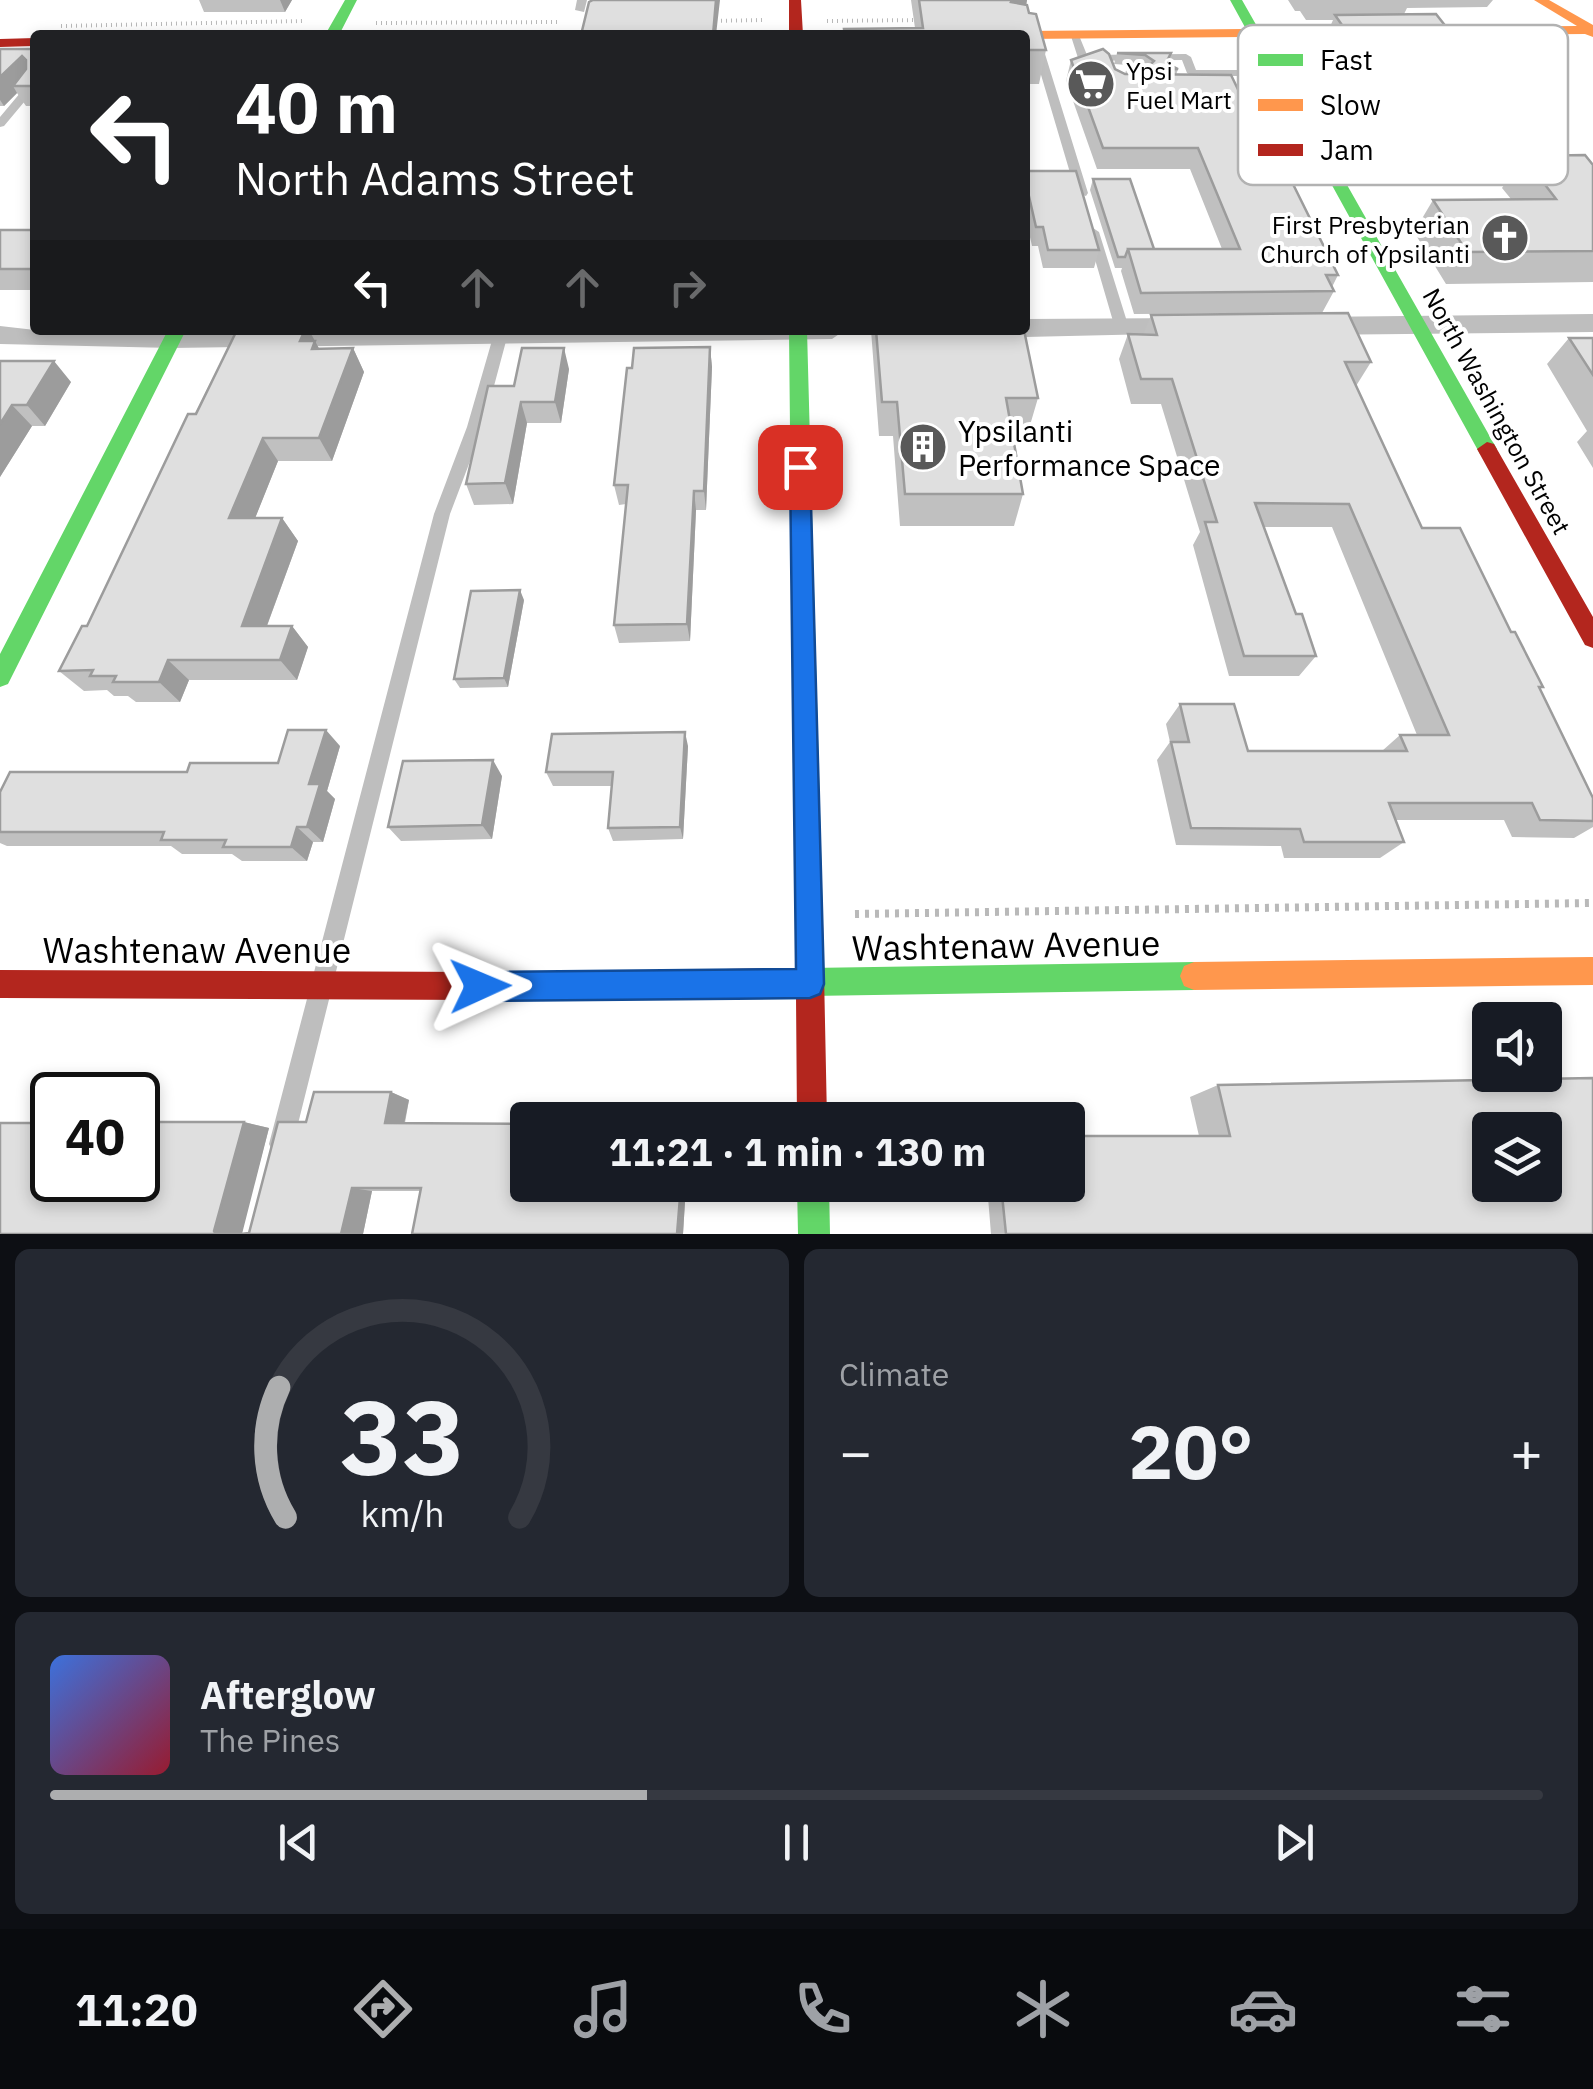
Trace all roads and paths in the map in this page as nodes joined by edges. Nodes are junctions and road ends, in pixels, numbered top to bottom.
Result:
1 (350, 0) edge
2 (795, 0) edge
3 (1236, 0) edge
4 (1540, 0) edge
5 (306, 20) dead end
6 (1251, 25) edge
7 (59, 26) dead end
8 (335, 30) edge
9 (796, 30) edge
10 (1591, 31) edge
11 (1238, 34) edge
12 (1030, 35) edge
13 (1176, 35) junction
14 (0, 42) edge
15 (30, 42) edge
16 (1079, 46) junction
17 (1186, 58) junction
18 (1112, 72) edge
19 (1187, 72) junction
20 (1238, 73) edge
21 (30, 88) edge
22 (1200, 89) edge
23 (0, 124) edge
24 (1339, 185) edge
25 (1084, 201) edge
26 (1090, 220) edge
27 (1593, 323) edge
28 (1417, 325) junction
29 (1276, 326) edge
30 (1218, 327) edge
31 (1030, 328) edge
32 (1122, 328) junction
33 (0, 335) edge
34 (30, 335) edge
35 (173, 335) edge
36 (500, 335) edge
37 (798, 335) edge
38 (1593, 638) edge
39 (0, 676) edge
40 (1593, 902) edge
41 (854, 914) dead end
42 (1593, 971) edge
43 (0, 984) edge
44 (810, 984) junction
45 (321, 985) junction
46 (812, 1102) edge
47 (276, 1161) edge
48 (813, 1202) edge
49 (814, 1234) edge

1 - 8 street
2 - 9 street
3 - 6 street, North Washington Street
4 - 10 street
5 - 7 path
11 - 13 street
12 - 16 street
12 - 25 lane
13 - 16 street
13 - 17 lane
14 - 15 street
16 - 17 lane
16 - 18 lane
17 - 19 lane
19 - 20 lane
19 - 22 lane
21 - 23 lane
24 - 28 street, North Washington Street
26 - 32 lane
27 - 28 street
28 - 29 street
28 - 38 street, North Washington Street
30 - 32 street
31 - 32 street
33 - 34 street
35 - 39 street
36 - 45 lane
37 - 44 street
40 - 41 path
42 - 44 street, Washtenaw Avenue
43 - 45 street, Washtenaw Avenue
44 - 45 street, Washtenaw Avenue
44 - 46 street
45 - 47 lane
48 - 49 street

